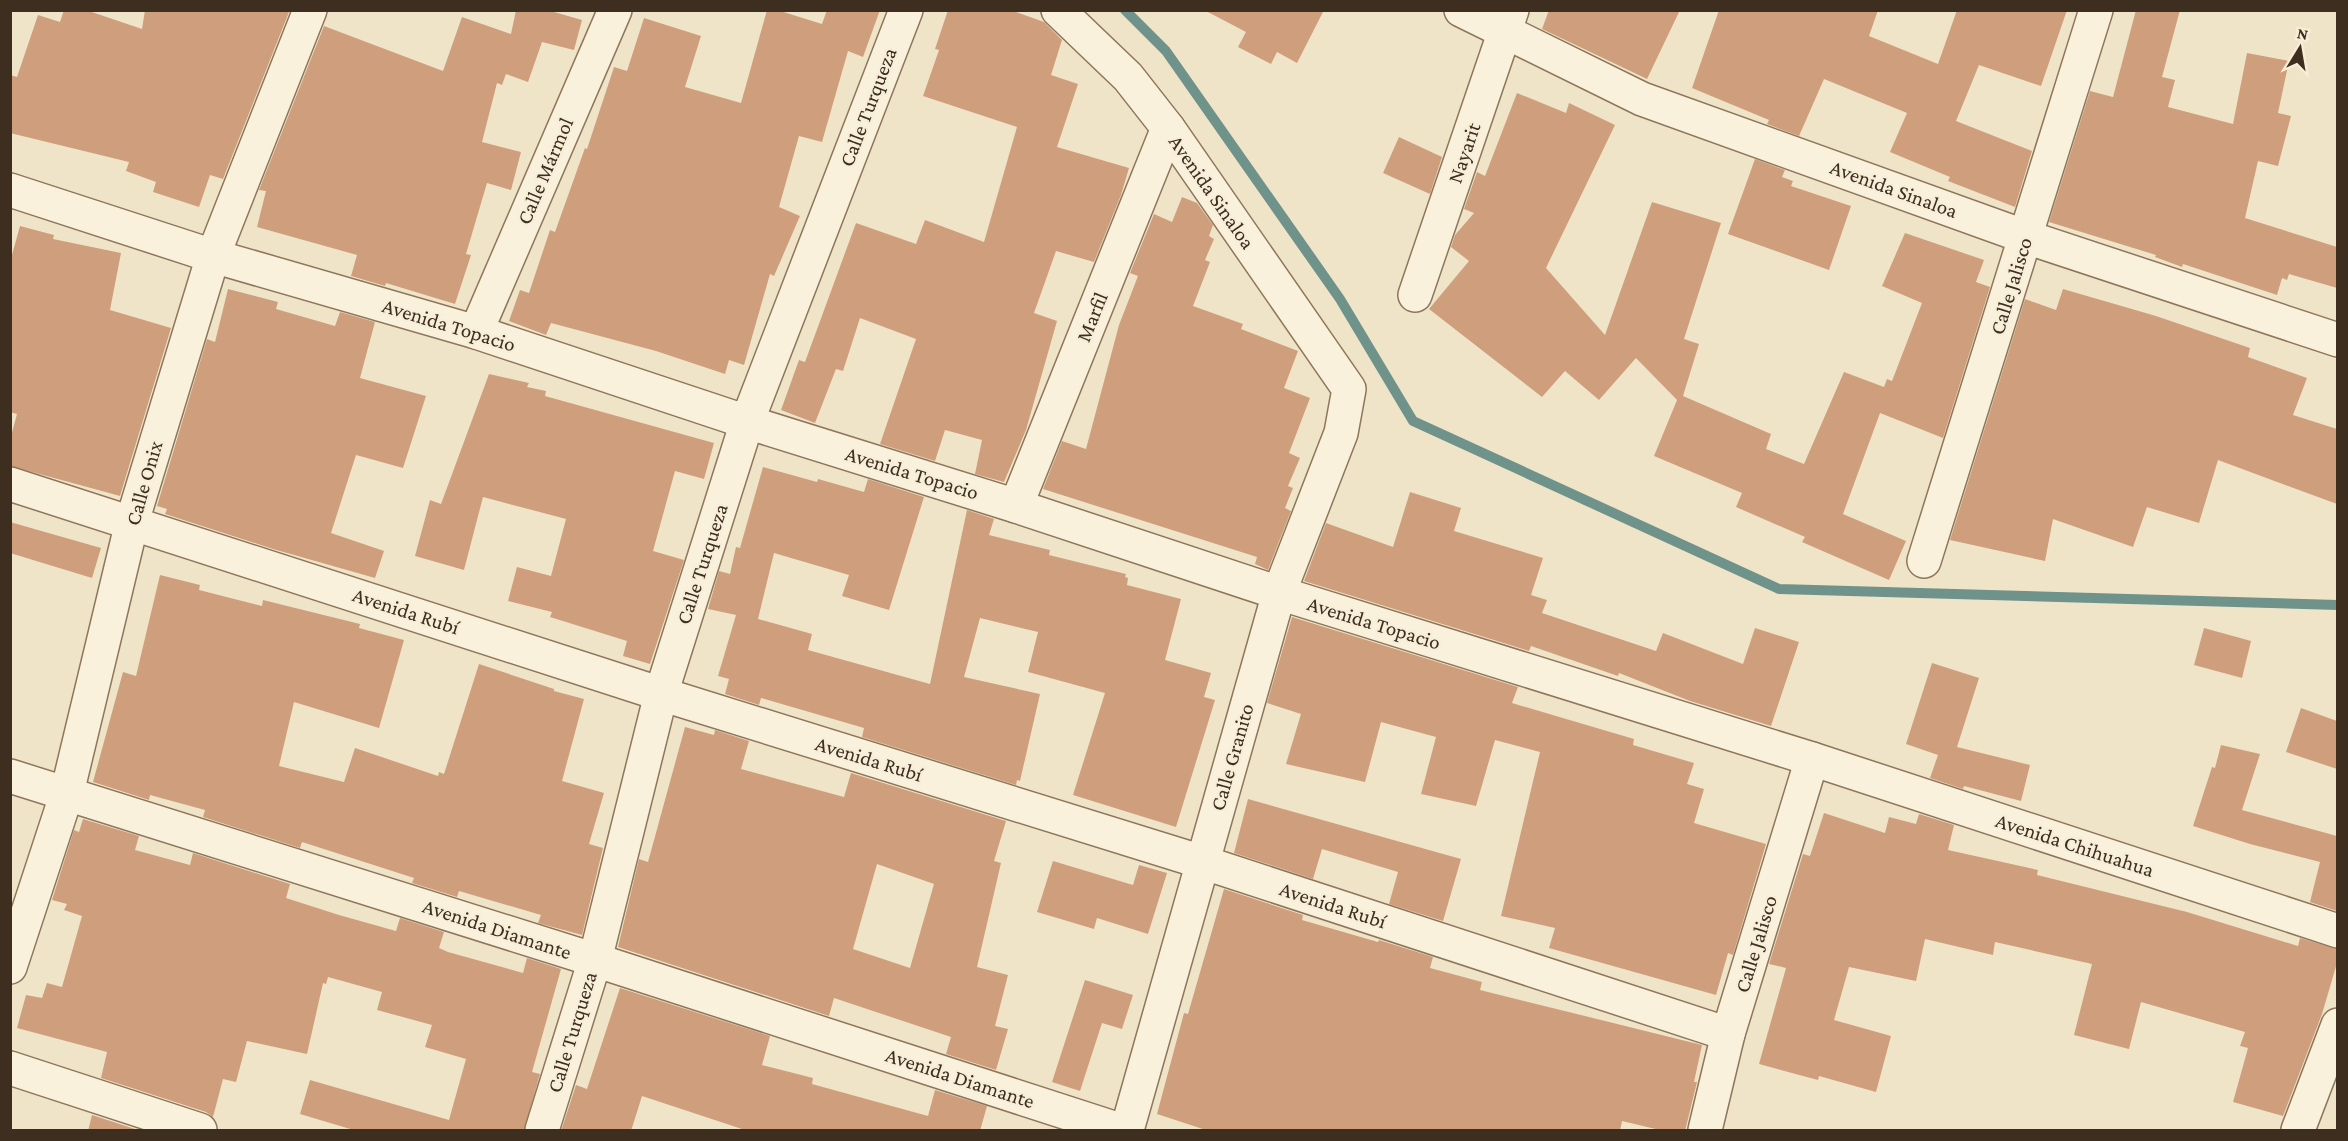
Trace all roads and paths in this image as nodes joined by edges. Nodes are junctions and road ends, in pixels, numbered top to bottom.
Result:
1 (310, 10) edge
2 (615, 10) edge
3 (906, 10) edge
4 (1058, 10) edge
5 (1461, 10) edge
6 (2096, 10) edge
7 (1508, 22) edge
8 (1168, 128) junction
9 (10, 190) edge
10 (2026, 237) junction
11 (213, 256) junction
12 (1415, 295) dead end
13 (476, 332) junction
14 (2337, 340) edge
15 (1349, 389) joint
16 (747, 422) junction
17 (10, 484) edge
18 (1016, 506) junction
19 (132, 522) junction
20 (1924, 561) dead end
21 (1279, 593) junction
22 (661, 694) junction
23 (1812, 759) junction
24 (10, 776) edge
25 (67, 793) junction
26 (1202, 862) junction
27 (2337, 930) edge
28 (595, 960) junction
29 (10, 967) edge
30 (2337, 1025) edge
31 (1728, 1034) junction
32 (10, 1068) edge
33 (200, 1131) edge
34 (542, 1131) edge
35 (1120, 1131) edge
36 (1127, 1131) edge
37 (1705, 1131) edge
38 (2298, 1131) edge

1 - 11 street, Calle Onix
2 - 13 street, Calle Mármol
3 - 16 street, Calle Turqueza
4 - 8 street, Avenida Sinaloa
5 - 7 street, Avenida Sinaloa
6 - 10 street, Calle Jalisco
7 - 10 street, Avenida Sinaloa
7 - 12 street, Nayarit
8 - 15 street, Avenida Sinaloa
8 - 18 street, Marfil
9 - 11 street, Avenida Topacio
10 - 14 street, Avenida Sinaloa
10 - 20 street, Calle Jalisco
11 - 13 street, Avenida Topacio
11 - 19 street, Calle Onix
13 - 16 street, Avenida Topacio
15 - 21 street, Calle Granito
16 - 18 street, Avenida Topacio
16 - 22 street, Calle Turqueza
17 - 19 street, Avenida Rubí
18 - 21 street, Avenida Topacio
19 - 22 street, Avenida Rubí
19 - 25 street, Calle Onix
21 - 23 street, Avenida Topacio
21 - 26 street, Calle Granito
22 - 26 street, Avenida Rubí
22 - 28 street, Calle Turqueza
23 - 27 street, Avenida Chihuahua
23 - 31 street, Calle Jalisco
24 - 25 street, Avenida Diamante
25 - 28 street, Avenida Diamante
25 - 29 street, Calle Onix
26 - 31 street, Avenida Rubí
26 - 36 street, Calle Granito
28 - 34 street, Calle Turqueza
28 - 35 street, Avenida Diamante
30 - 38 street
31 - 37 street, Calle Jalisco
32 - 33 street

